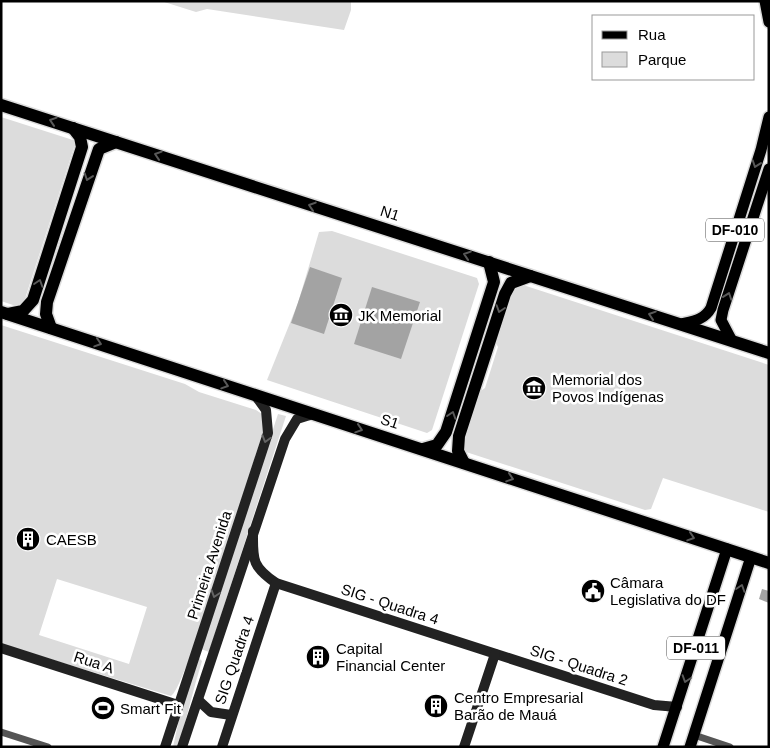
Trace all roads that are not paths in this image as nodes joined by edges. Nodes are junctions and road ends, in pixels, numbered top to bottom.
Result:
1 (764, 1) edge
2 (769, 22) edge
3 (1, 105) edge
4 (769, 117) edge
5 (73, 128) junction
6 (116, 142) junction
7 (769, 169) edge
8 (489, 262) junction
9 (530, 276) junction
10 (5, 313) edge
11 (681, 324) junction
12 (51, 328) junction
13 (732, 341) junction
14 (769, 353) edge
15 (255, 395) junction
16 (313, 414) junction
17 (423, 449) junction
18 (464, 463) junction
19 (253, 531) junction
20 (727, 549) junction
21 (751, 557) junction
22 (769, 563) edge
23 (276, 583) junction
24 (1, 648) edge
25 (495, 654) junction
26 (195, 656) junction
27 (209, 661) junction
28 (198, 700) junction
29 (178, 705) junction
30 (675, 713) junction
31 (192, 717) junction
32 (226, 718) junction
33 (1, 732) edge
34 (694, 735) junction
35 (223, 742) edge
36 (711, 744) edge
37 (48, 747) edge
38 (165, 747) edge
39 (182, 747) edge
40 (464, 747) edge
41 (663, 747) edge
42 (690, 747) edge
43 (730, 747) edge

1 - 2 main road
5 -> 3 highway, N1
4 -> 11 main road, DF-010
5 - 6 highway, N1
10 -> 5 highway
8 -> 6 highway, N1
6 -> 12 highway
13 -> 7 main road, DF-010
8 - 9 highway, N1
17 -> 8 highway
11 -> 9 highway, N1
9 -> 18 highway
10 - 12 highway, S1
11 - 13 highway, N1
12 -> 15 highway, S1
13 - 14 highway, N1
15 - 16 highway, S1
15 -> 26 street, Primeira Avenida
16 -> 17 highway, S1
16 - 19 street, Primeira Avenida
17 - 18 highway, S1
18 -> 20 highway, S1
19 - 23 street
19 - 27 street, Primeira Avenida
20 - 21 highway, S1
20 -> 30 main road, DF-011
21 - 22 highway, S1
34 -> 21 main road, DF-011
23 - 25 street, SIG - Quadra 4
23 - 32 street, SIG Quadra 4
24 - 29 street, Rua A
25 - 30 street, SIG - Quadra 2
25 - 40 street
26 - 27 street
26 - 29 street, Primeira Avenida
27 - 28 street, Primeira Avenida
28 - 31 street, Primeira Avenida
28 - 32 street
29 - 38 street, Primeira Avenida
30 - 41 main road, DF-011
31 - 32 street
31 - 39 street, Primeira Avenida
32 - 35 street, SIG Quadra 4
33 - 37 street
34 - 36 street
34 - 42 main road, DF-011
36 - 43 street

